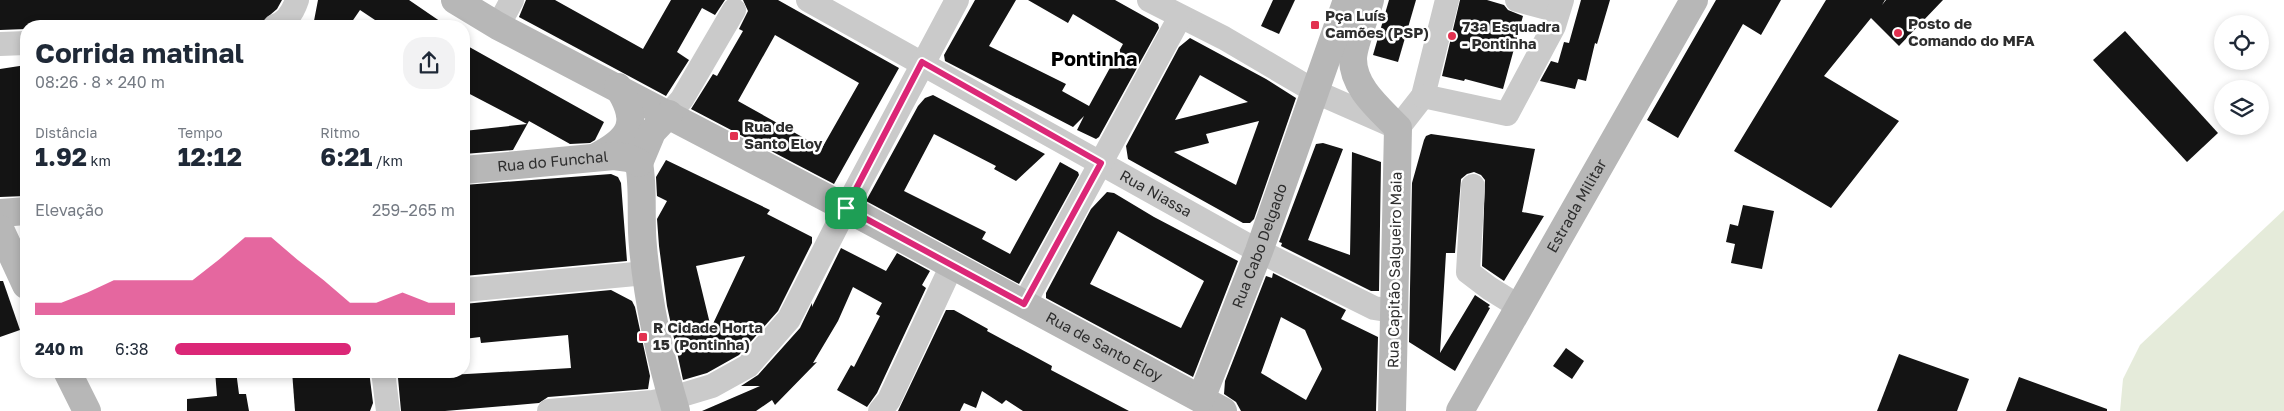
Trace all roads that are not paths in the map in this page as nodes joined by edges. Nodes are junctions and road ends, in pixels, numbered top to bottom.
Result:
1 (297, 0) edge
2 (455, 0) edge
3 (512, 0) edge
4 (808, 0) edge
5 (957, 0) edge
6 (1149, 0) edge
7 (1347, 0) edge
8 (1370, 0) edge
9 (1447, 0) edge
10 (1517, 0) edge
11 (1694, 0) edge
12 (1560, 6) edge
13 (734, 10) dead end
14 (1180, 18) junction
15 (286, 20) edge
16 (498, 26) junction
17 (20, 43) edge
18 (0, 44) edge
19 (922, 62) junction
20 (618, 87) junction
21 (1316, 92) junction
22 (1423, 96) junction
23 (669, 114) junction
24 (1398, 128) junction
25 (596, 157) junction
26 (639, 163) junction
27 (1101, 163) junction
28 (470, 169) edge
29 (1473, 186) dead end
30 (846, 208) junction
31 (20, 211) edge
32 (0, 213) edge
33 (0, 229) edge
34 (1258, 251) junction
35 (952, 265) junction
36 (20, 272) edge
37 (646, 273) junction
38 (470, 289) edge
39 (1024, 304) junction
40 (1518, 306) junction
41 (1393, 310) junction
42 (70, 378) edge
43 (384, 378) edge
44 (674, 405) edge
45 (1204, 407) edge
46 (87, 411) edge
47 (388, 411) edge
48 (549, 411) edge
49 (880, 411) edge
50 (1392, 411) edge
51 (1460, 411) edge

1 - 15 street
2 - 16 main road, Rua de Santo Eloy
3 - 16 street
4 - 19 street, Rua Niassa
5 - 19 street
6 - 14 street
7 - 21 main road, Rua Cabo Delgado
8 - 24 main road
9 - 22 street
10 - 12 street
11 - 40 main road, Estrada Militar
12 - 22 street
13 - 23 street
14 - 21 street
14 - 27 street
16 - 20 main road, Rua de Santo Eloy
17 - 18 street
19 - 27 street, Rua Niassa
19 - 30 street
20 - 23 main road, Rua de Santo Eloy
20 - 25 main road
21 - 24 street
21 - 34 main road, Rua Cabo Delgado
22 - 24 street
23 - 26 main road
23 - 30 main road, Rua de Santo Eloy
24 - 41 main road, Rua Capitão Salgueiro Maia
25 - 26 main road, Rua do Funchal
25 - 28 main road, Rua do Funchal
26 - 37 main road
27 - 34 street, Rua Niassa
27 - 39 street
29 - 40 street
30 - 35 main road, Rua de Santo Eloy
30 - 44 street
31 - 32 main road
33 - 36 main road
34 - 41 street, Rua Niassa
34 - 45 main road, Rua Cabo Delgado
35 - 39 main road, Rua de Santo Eloy
35 - 49 street
37 - 38 street
37 - 44 main road
39 - 45 main road, Rua de Santo Eloy
40 - 51 main road, Estrada Militar
41 - 50 main road, Rua Capitão Salgueiro Maia
42 - 46 main road
43 - 47 street
44 - 48 street

